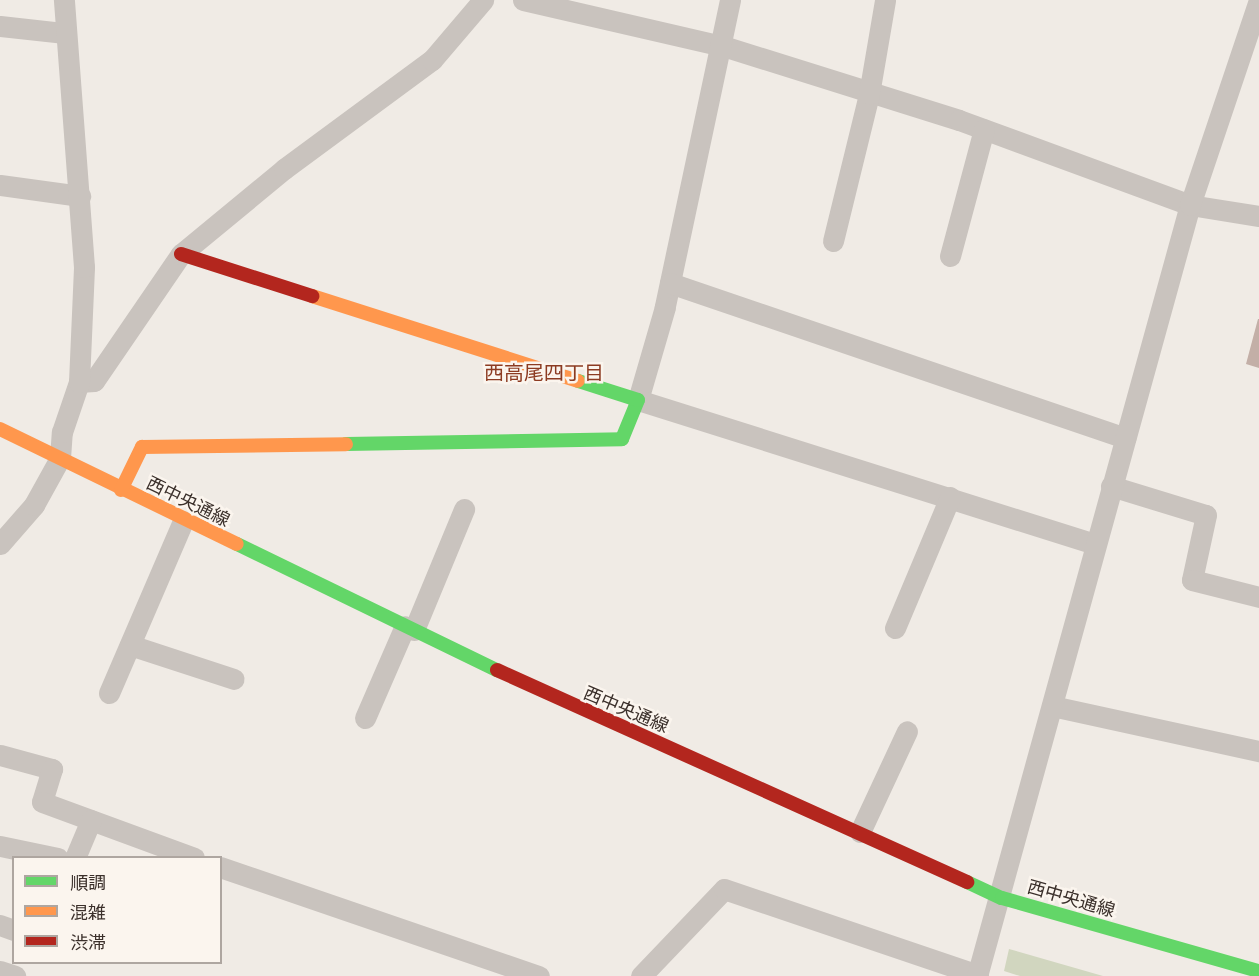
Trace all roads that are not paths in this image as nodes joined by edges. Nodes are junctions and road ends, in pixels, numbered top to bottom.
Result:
1 (63, 0) edge
2 (483, 0) edge
3 (523, 0) edge
4 (730, 0) edge
5 (885, 0) edge
6 (1259, 0) edge
7 (0, 26) edge
8 (63, 33) junction
9 (723, 46) junction
10 (868, 94) junction
11 (984, 129) junction
12 (0, 185) edge
13 (80, 196) junction
14 (1190, 205) junction
15 (1259, 216) edge
16 (833, 241) dead end
17 (181, 254) junction
18 (950, 255) dead end
19 (670, 283) junction
20 (79, 382) junction
21 (638, 400) junction
22 (0, 430) edge
23 (1125, 438) junction
24 (60, 458) junction
25 (1111, 486) junction
26 (121, 490) junction
27 (950, 497) junction
28 (464, 509) dead end
29 (183, 520) junction
30 (0, 544) edge
31 (1095, 544) junction
32 (1259, 597) edge
33 (409, 628) junction
34 (895, 628) dead end
35 (130, 645) junction
36 (234, 679) dead end
37 (109, 693) dead end
38 (1052, 706) junction
39 (365, 718) dead end
40 (907, 731) dead end
41 (1259, 751) edge
42 (0, 755) edge
43 (91, 820) junction
44 (860, 832) junction
45 (0, 846) edge
46 (48, 856) edge
47 (76, 856) edge
48 (189, 856) edge
49 (222, 868) edge
50 (1002, 898) junction
51 (1259, 970) edge
52 (0, 971) edge
53 (977, 975) edge
54 (15, 976) edge
55 (539, 976) edge
56 (641, 976) edge

1 - 8 street
2 - 17 street
3 - 9 street
4 - 9 street
5 - 10 street
6 - 14 street
7 - 8 street
8 - 13 street
9 - 10 street
9 - 19 street
10 - 11 street
10 - 16 street
11 - 14 street
11 - 18 street
12 - 13 street
13 - 20 street
14 - 15 street
14 - 23 street
17 - 20 street
17 - 21 street
19 - 21 street
19 - 23 street
20 - 24 street
21 - 26 street
21 - 27 street
22 - 24 street, 西中央通線
23 - 25 street
24 - 26 street, 西中央通線
24 - 30 street
25 - 31 street
25 - 32 street
26 - 29 street, 西中央通線
27 - 31 street
27 - 34 street
28 - 33 street
29 - 33 street, 西中央通線
29 - 35 street
31 - 38 street
33 - 39 street
33 - 44 street, 西中央通線
35 - 36 street
35 - 37 street
38 - 41 street
38 - 50 street
40 - 44 street
42 - 43 street
43 - 47 street
43 - 48 street
44 - 50 street, 西中央通線
45 - 46 street
49 - 55 street
50 - 51 street, 西中央通線
50 - 53 street
52 - 54 street
53 - 56 street

